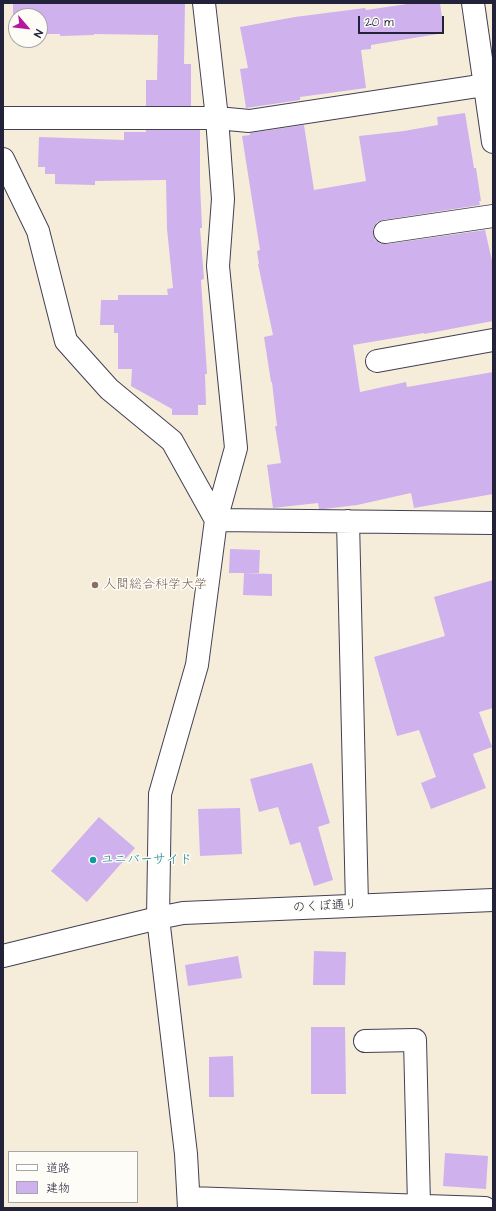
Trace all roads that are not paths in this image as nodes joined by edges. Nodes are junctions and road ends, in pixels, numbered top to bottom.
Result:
1 (204, 3) edge
2 (473, 3) edge
3 (485, 85) junction
4 (3, 118) edge
5 (217, 118) junction
6 (493, 142) edge
7 (3, 159) edge
8 (493, 216) edge
9 (385, 232) dead end
10 (493, 340) edge
11 (377, 361) dead end
12 (216, 520) junction
13 (348, 521) junction
14 (493, 523) edge
15 (493, 900) edge
16 (357, 905) junction
17 (158, 918) junction
18 (3, 956) edge
19 (365, 1041) dead end
20 (189, 1203) edge
21 (419, 1205) junction
22 (485, 1208) edge

1 - 5 street
2 - 3 street
3 - 5 street
3 - 6 street
4 - 5 street
5 - 12 street
7 - 12 street
8 - 9 street
10 - 11 street
12 - 13 street
12 - 17 street
13 - 14 street
13 - 16 street
15 - 16 street, のくぼ通り
16 - 17 street, のくぼ通り
17 - 18 street, のくぼ通り
17 - 20 street
19 - 21 street
20 - 21 street
21 - 22 street

